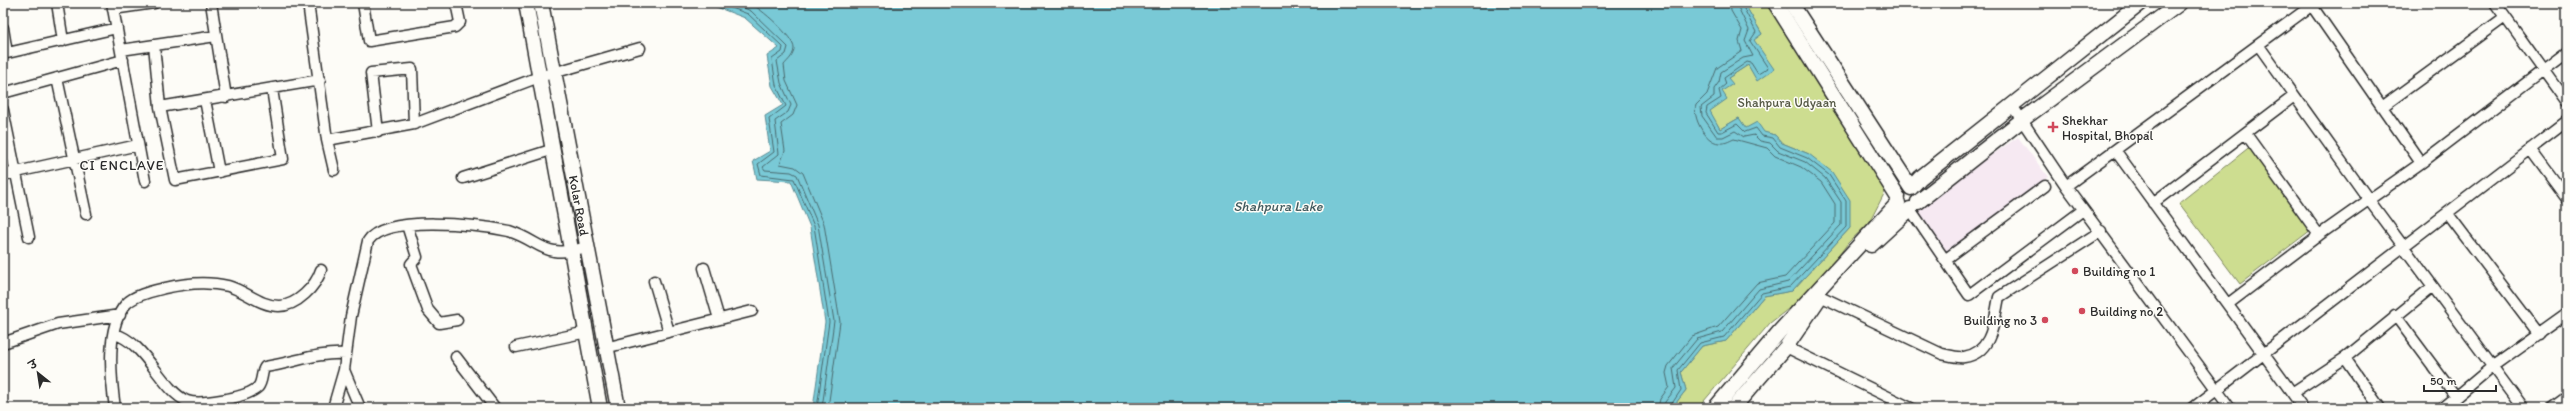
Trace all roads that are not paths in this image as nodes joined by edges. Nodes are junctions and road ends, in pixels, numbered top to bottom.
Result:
1 (57, 3) edge
2 (154, 3) edge
3 (211, 3) edge
4 (308, 3) edge
5 (363, 3) edge
6 (456, 3) edge
7 (526, 3) edge
8 (541, 3) edge
9 (1775, 3) edge
10 (1791, 3) edge
11 (2141, 3) edge
12 (2180, 3) edge
13 (2495, 3) edge
14 (2313, 4) edge
15 (113, 6) edge
16 (2505, 17) junction
17 (3, 28) edge
18 (117, 28) junction
19 (216, 36) junction
20 (63, 41) junction
21 (154, 45) junction
22 (2259, 46) junction
23 (640, 48) dead end
24 (2567, 52) edge
25 (5, 54) edge
26 (122, 55) junction
27 (2544, 69) junction
28 (553, 74) junction
29 (539, 77) junction
30 (57, 78) junction
31 (320, 80) junction
32 (272, 89) junction
33 (3, 93) edge
34 (2294, 96) junction
35 (226, 97) junction
36 (205, 100) junction
37 (2567, 103) edge
38 (2012, 104) junction
39 (160, 107) junction
40 (2382, 107) junction
41 (3, 110) edge
42 (2022, 120) junction
43 (2567, 121) edge
44 (414, 124) junction
45 (378, 132) junction
46 (2246, 134) junction
47 (327, 140) junction
48 (138, 144) junction
49 (554, 149) junction
50 (2115, 150) junction
51 (2530, 150) junction
52 (75, 159) junction
53 (2421, 163) junction
54 (334, 170) dead end
55 (16, 172) junction
56 (218, 172) junction
57 (3, 175) edge
58 (463, 178) dead end
59 (145, 181) dead end
60 (2045, 186) dead end
61 (2066, 186) junction
62 (1911, 188) junction
63 (2567, 199) edge
64 (2368, 200) junction
65 (1906, 203) junction
66 (2153, 203) junction
67 (2083, 210) junction
68 (86, 214) dead end
69 (2448, 214) junction
70 (407, 225) junction
71 (2101, 231) junction
72 (2319, 235) junction
73 (29, 237) dead end
74 (2403, 247) junction
75 (579, 249) junction
76 (1946, 258) junction
77 (704, 268) dead end
78 (321, 270) dead end
79 (654, 281) dead end
80 (2432, 287) junction
81 (1820, 296) junction
82 (2228, 304) junction
83 (752, 311) dead end
84 (2567, 313) edge
85 (120, 315) junction
86 (2395, 316) junction
87 (719, 319) junction
88 (457, 320) dead end
89 (587, 332) junction
90 (669, 332) junction
91 (114, 334) junction
92 (2539, 334) junction
93 (16, 339) junction
94 (3, 343) edge
95 (516, 347) dead end
96 (1786, 347) junction
97 (605, 348) junction
98 (3, 350) edge
99 (2262, 353) junction
100 (346, 354) junction
101 (456, 357) dead end
102 (2345, 358) junction
103 (2493, 366) junction
104 (344, 370) junction
105 (2216, 389) junction
106 (2292, 393) junction
107 (2456, 397) junction
108 (2567, 397) edge
109 (115, 408) edge
110 (333, 408) edge
111 (360, 408) edge
112 (495, 408) edge
113 (600, 408) edge
114 (618, 408) edge
115 (1715, 408) edge
116 (1733, 408) edge
117 (1910, 408) edge
118 (2193, 408) edge
119 (2230, 408) edge
120 (2303, 408) edge
121 (2380, 408) edge
122 (2443, 408) edge
123 (2523, 408) edge
124 (2552, 408) edge

1 - 20 street
2 - 15 street
3 - 19 street
4 - 31 street
5 - 6 street
7 - 29 street, Kolar Road
8 - 28 street, Kolar Road
9 - 65 street
10 - 62 street
11 - 38 street
12 - 42 street
13 - 16 street
14 - 22 street
14 - 40 street
15 - 18 street
16 - 27 street
16 - 40 street
17 - 25 street
18 - 20 street
18 - 26 street
19 - 21 street
19 - 35 street
20 - 25 street
21 - 26 street
21 - 39 street
22 - 34 street
22 - 50 street
23 - 28 street
24 - 27 street
26 - 30 street
26 - 48 street
27 - 37 street
27 - 53 street
28 - 29 street
28 - 75 street, Kolar Road
29 - 44 street
29 - 49 street, Kolar Road
30 - 33 street
30 - 52 street
31 - 32 street
31 - 47 street
32 - 35 street
32 - 56 street
34 - 46 street
34 - 64 street
35 - 36 street
36 - 39 street
36 - 56 street
38 - 42 street
38 - 62 street
39 - 56 street
40 - 53 street
41 - 55 street
42 - 61 street
42 - 65 street
43 - 51 street
44 - 45 street
44 - 45 street
45 - 47 street
46 - 66 street
46 - 72 street
47 - 54 street
48 - 52 street
48 - 59 street
49 - 58 street
49 - 75 street, Kolar Road
50 - 61 street
50 - 66 street
51 - 63 street
51 - 69 street
52 - 55 street
52 - 68 street
53 - 64 street
55 - 57 street
55 - 73 street
60 - 76 street
61 - 67 street
62 - 65 street
64 - 72 street
64 - 74 street
65 - 76 street
65 - 81 street
65 - 115 street
66 - 82 street
67 - 71 street
67 - 76 street
69 - 74 street
69 - 92 street
70 - 75 street
70 - 88 street
70 - 100 street
71 - 81 street
71 - 105 street
72 - 82 street
74 - 80 street
74 - 99 street
75 - 89 street, Kolar Road
75 - 97 street, Kolar Road
77 - 87 street
78 - 85 street
79 - 90 street
80 - 86 street
80 - 103 street
81 - 96 street
82 - 99 street
83 - 87 street
84 - 92 street
85 - 91 street
85 - 93 street
86 - 102 street
86 - 107 street
87 - 90 street
89 - 95 street
89 - 113 street, Kolar Road
90 - 97 street
91 - 100 street
91 - 109 street
92 - 103 street
93 - 94 street
93 - 98 street
96 - 116 street
96 - 117 street
97 - 114 street, Kolar Road
99 - 105 street
99 - 106 street
100 - 104 street
101 - 112 street
102 - 106 street
102 - 121 street
103 - 107 street
103 - 123 street
104 - 110 street
104 - 111 street
105 - 118 street
105 - 119 street
106 - 120 street
107 - 122 street
108 - 124 street

